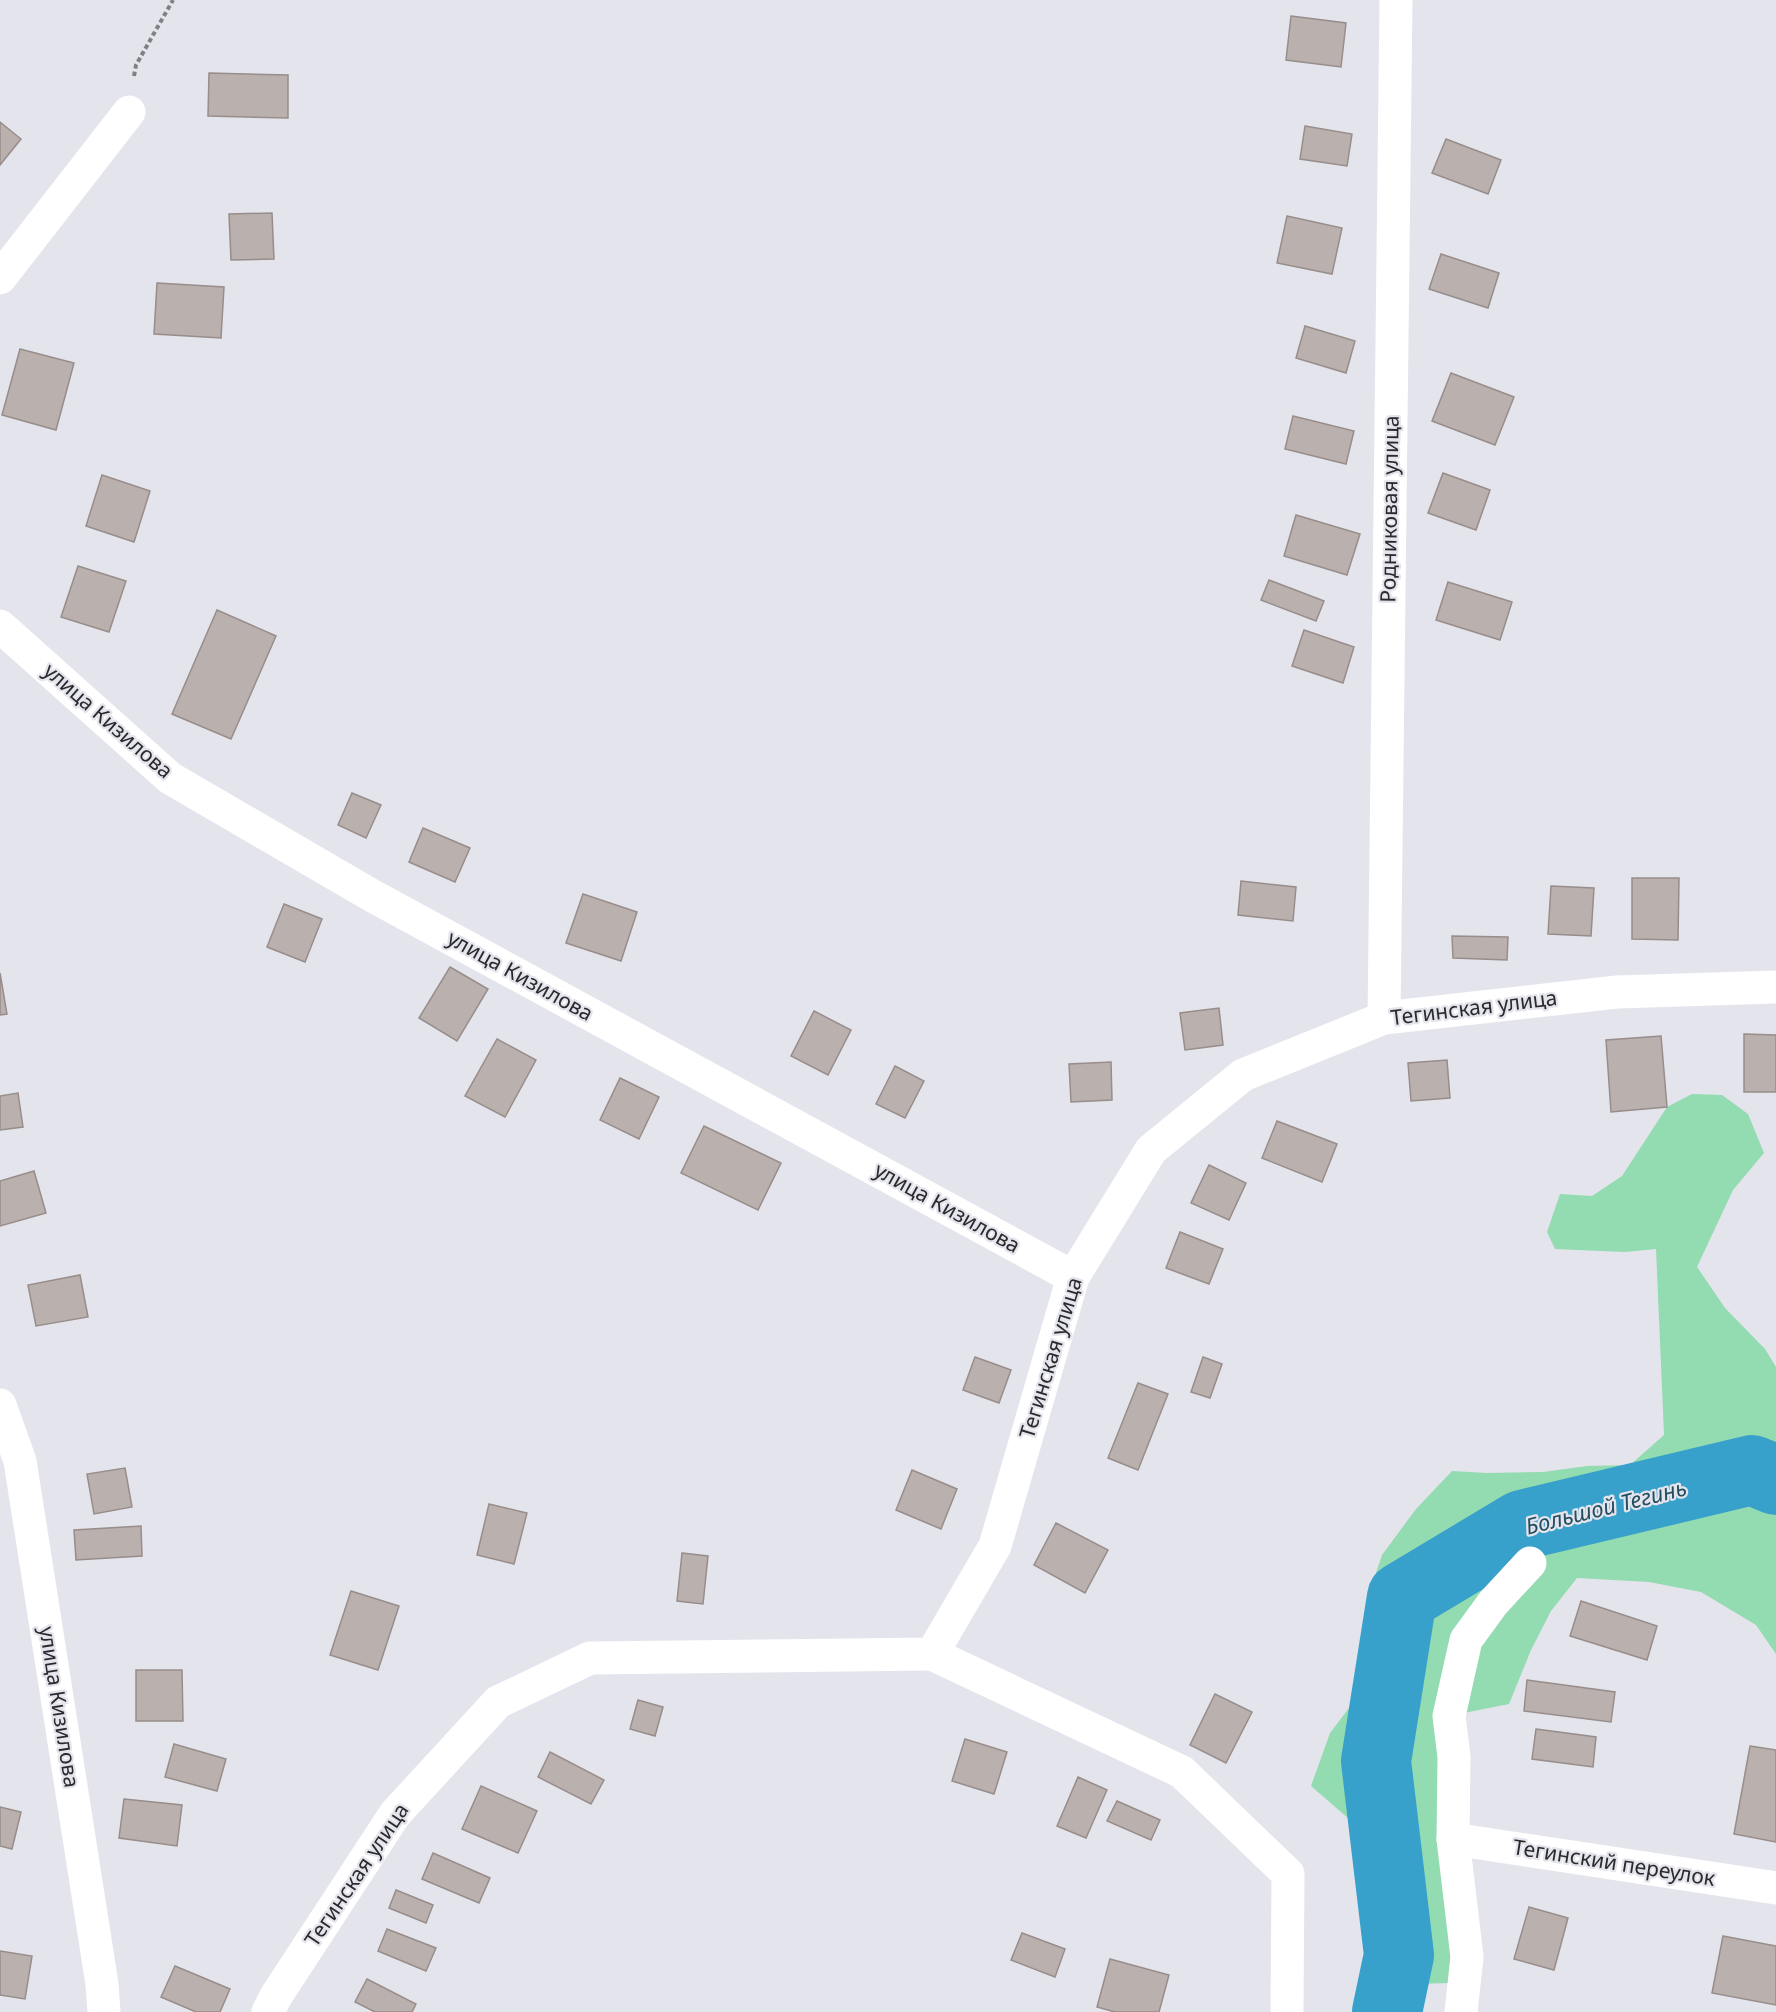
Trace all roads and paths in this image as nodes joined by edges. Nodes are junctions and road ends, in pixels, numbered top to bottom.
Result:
1 (173, 0) edge
2 (1396, 0) edge
3 (129, 112) joint
4 (0, 278) edge
5 (0, 626) edge
6 (1776, 987) edge
7 (1384, 1018) junction
8 (1073, 1277) junction
9 (0, 1405) edge
10 (1530, 1563) dead end
11 (932, 1654) junction
12 (1453, 1839) junction
13 (1776, 1888) edge
14 (104, 2012) edge
15 (268, 2012) edge
16 (1287, 2012) edge
17 (1461, 2012) edge

1 - 3 path
2 - 7 street, Родниковая улица
3 - 4 street
5 - 8 street, улица Кизилова
6 - 7 street, Тегинская улица
7 - 8 street, Тегинская улица
8 - 11 street, Тегинская улица
9 - 14 street, улица Кизилова
10 - 12 street
11 - 15 street, Тегинская улица
11 - 16 street, Тегинская улица
12 - 13 street, Тегинский переулок
12 - 17 street

